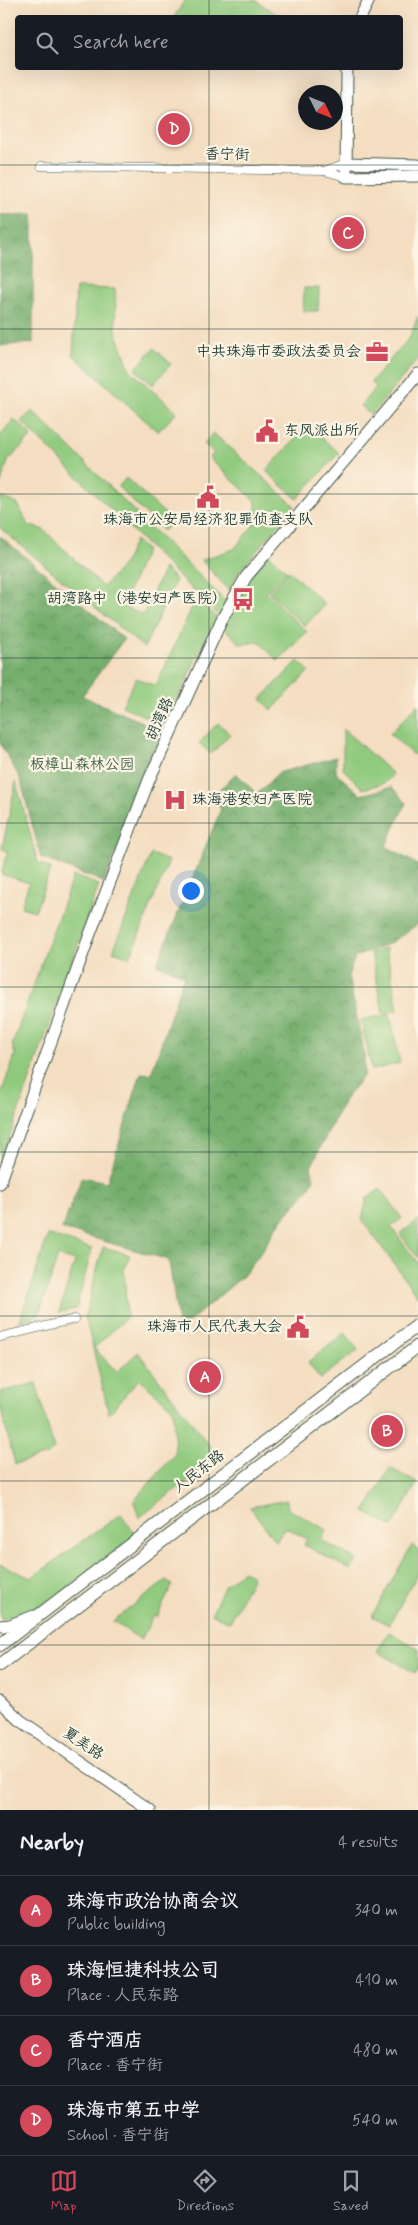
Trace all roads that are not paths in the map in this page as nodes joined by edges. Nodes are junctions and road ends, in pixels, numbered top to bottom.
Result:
1 (369, 0) edge
2 (362, 15) edge
3 (347, 70) edge
4 (346, 164) junction
5 (418, 165) edge
6 (41, 166) dead end
7 (324, 171) junction
8 (346, 176) junction
9 (418, 176) edge
10 (418, 374) edge
11 (0, 1183) edge
12 (75, 1318) dead end
13 (418, 1325) edge
14 (0, 1337) edge
15 (418, 1346) edge
16 (53, 1605) junction
17 (0, 1626) edge
18 (0, 1645) edge
19 (0, 1665) edge
20 (0, 1702) edge
21 (0, 1710) edge
22 (20, 1720) junction
23 (150, 1810) edge

1 - 2 street
3 - 4 street
4 - 5 street, 香宁街
4 - 7 street, 香宁街
4 - 8 street
6 - 7 street, 香宁街
7 - 8 street, 香宁街
8 - 9 street, 香宁街
10 - 11 street, 胡湾路
12 - 14 street
13 - 16 main road, 人民东路
15 - 19 main road
16 - 17 street
16 - 18 main road, 人民东路
20 - 22 street, 夏美路
21 - 22 street
22 - 23 street, 夏美路

